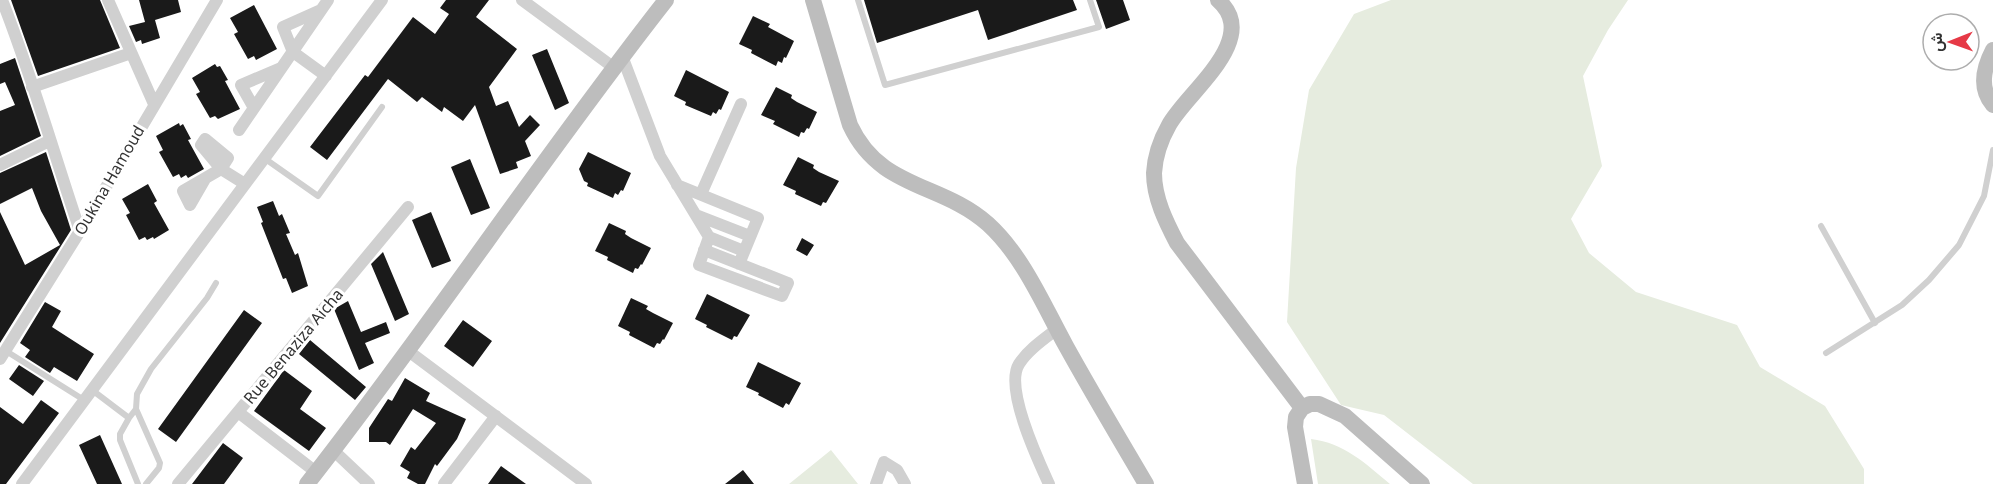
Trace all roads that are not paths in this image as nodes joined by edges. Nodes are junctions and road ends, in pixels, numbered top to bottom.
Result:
1 (2, 0) edge
2 (108, 0) edge
3 (217, 0) edge
4 (382, 0) edge
5 (522, 0) edge
6 (666, 0) edge
7 (813, 0) edge
8 (858, 0) edge
9 (1090, 0) edge
10 (1218, 0) edge
11 (325, 4) edge
12 (1993, 50) edge
13 (293, 52) junction
14 (131, 53) junction
15 (617, 62) junction
16 (282, 68) junction
17 (326, 76) junction
18 (32, 87) junction
19 (154, 104) junction
20 (741, 104) dead end
21 (1993, 105) edge
22 (382, 107) dead end
23 (254, 108) junction
24 (239, 130) dead end
25 (49, 141) junction
26 (1993, 150) edge
27 (264, 158) junction
28 (0, 165) edge
29 (205, 179) dead end
30 (245, 184) junction
31 (677, 185) junction
32 (701, 194) junction
33 (408, 207) dead end
34 (696, 215) junction
35 (1821, 226) dead end
36 (80, 231) junction
37 (750, 236) junction
38 (709, 237) junction
39 (704, 250) junction
40 (744, 251) junction
41 (739, 264) junction
42 (216, 283) dead end
43 (1875, 322) junction
44 (1057, 329) junction
45 (407, 350) junction
46 (1826, 353) dead end
47 (3, 355) edge
48 (88, 395) junction
49 (1302, 408) junction
50 (136, 409) junction
51 (238, 412) junction
52 (496, 416) junction
53 (129, 418) junction
54 (333, 450) junction
55 (312, 478) edge
56 (22, 484) edge
57 (138, 484) edge
58 (146, 484) edge
59 (178, 484) edge
60 (369, 484) edge
61 (444, 484) edge
62 (586, 484) edge
63 (876, 484) edge
64 (905, 484) edge
65 (1049, 484) edge
66 (1146, 484) edge
67 (1305, 484) edge
68 (1422, 484) edge

1 - 18 street
2 - 14 street
3 - 19 street, Oukina Hamoud
4 - 17 street
5 - 15 street
6 - 15 main road
7 - 44 main road
8 - 9 lane
10 - 49 main road
11 - 13 street
11 - 13 street
12 - 21 main road
13 - 16 street
13 - 17 street
14 - 18 street
14 - 19 street
15 - 31 street
15 - 45 main road
16 - 23 street
16 - 23 street
17 - 27 street
18 - 25 street
19 - 36 street, Oukina Hamoud
20 - 32 street
22 - 27 lane
23 - 24 street
25 - 28 street
25 - 36 street
26 - 43 lane
27 - 30 street
29 - 30 street
30 - 48 street
31 - 32 street
31 - 34 street
32 - 37 street
33 - 51 street, Rue Benaziza Aicha
34 - 37 street
34 - 38 street
35 - 43 lane
36 - 47 street, Oukina Hamoud
37 - 40 street
38 - 39 street
38 - 40 street
39 - 41 street
39 - 41 street
40 - 41 street
42 - 50 lane
43 - 46 lane
44 - 65 street
44 - 66 main road
45 - 52 street
45 - 54 main road
47 - 48 lane
48 - 53 lane
48 - 56 street
49 - 67 main road
49 - 68 main road
50 - 53 lane
50 - 58 lane
51 - 55 street
51 - 59 street, Rue Benaziza Aicha
52 - 61 street
52 - 62 street
53 - 57 lane
54 - 55 main road
54 - 60 street
63 - 64 street

